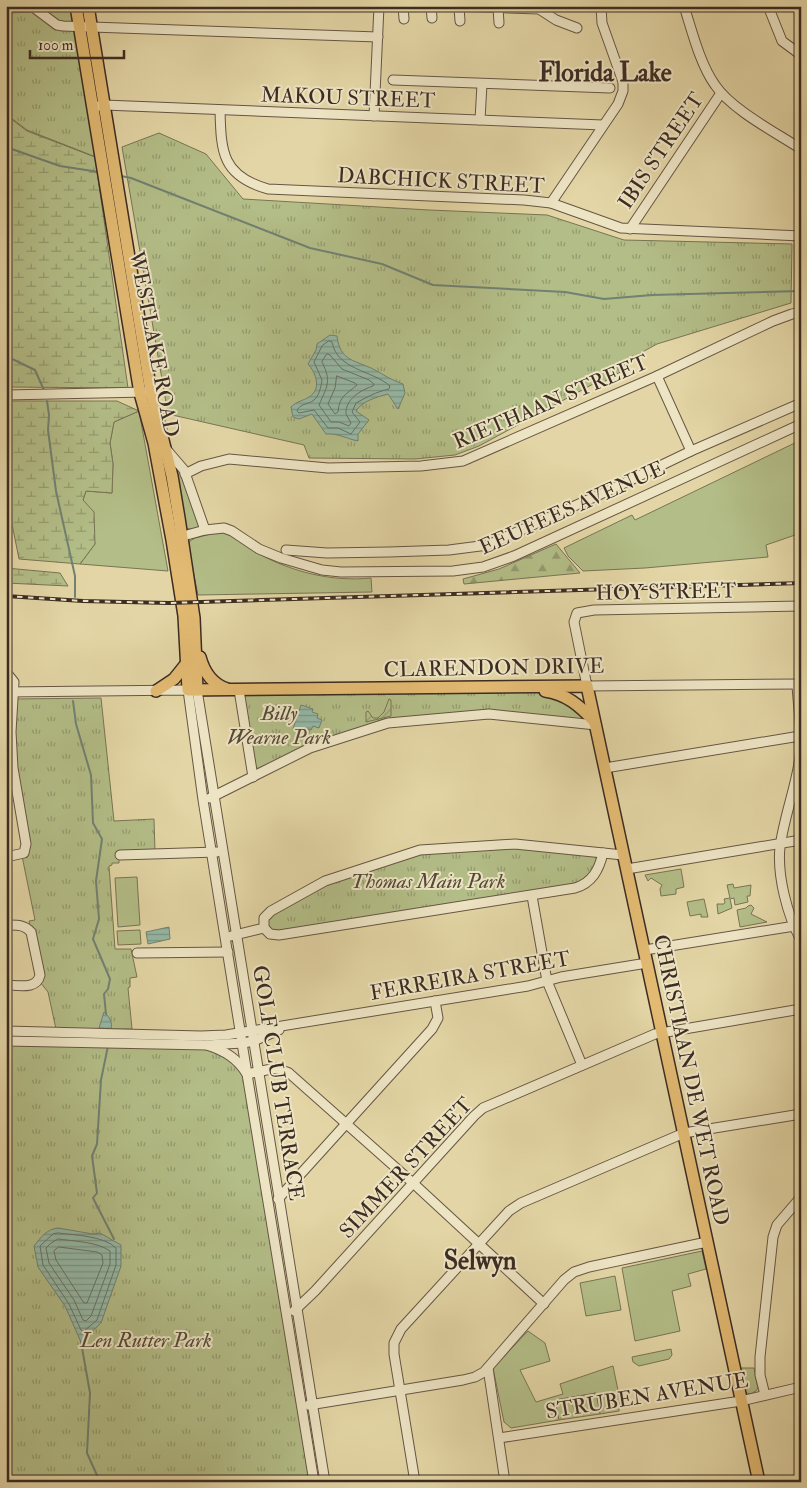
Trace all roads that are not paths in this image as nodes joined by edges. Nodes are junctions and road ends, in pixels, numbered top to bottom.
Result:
1 (76, 6) edge
2 (88, 6) edge
3 (379, 6) edge
4 (403, 6) edge
5 (431, 6) edge
6 (452, 6) edge
7 (464, 6) edge
8 (601, 6) edge
9 (684, 6) edge
10 (768, 6) edge
11 (459, 7) edge
12 (483, 7) edge
13 (6, 8) edge
14 (501, 8) edge
15 (432, 18) dead end
16 (404, 19) dead end
17 (460, 21) dead end
18 (499, 23) dead end
19 (86, 27) junction
20 (576, 28) dead end
21 (378, 38) junction
22 (801, 55) edge
23 (393, 80) dead end
24 (482, 84) junction
25 (610, 88) dead end
26 (721, 93) junction
27 (98, 106) junction
28 (220, 110) junction
29 (374, 116) junction
30 (480, 120) junction
31 (603, 125) junction
32 (801, 149) edge
33 (551, 203) junction
34 (630, 229) junction
35 (801, 236) edge
36 (801, 312) edge
37 (657, 376) junction
38 (146, 392) junction
39 (6, 395) edge
40 (801, 403) edge
41 (801, 424) edge
42 (166, 449) junction
43 (690, 451) junction
44 (186, 474) junction
45 (205, 530) junction
46 (177, 538) junction
47 (286, 550) dead end
48 (801, 606) edge
49 (196, 646) junction
50 (186, 664) junction
51 (6, 672) edge
52 (799, 684) edge
53 (522, 686) junction
54 (587, 686) junction
55 (192, 690) junction
56 (235, 690) junction
57 (156, 691) junction
58 (9, 692) edge
59 (595, 724) junction
60 (800, 736) edge
61 (605, 768) junction
62 (253, 777) junction
63 (214, 797) junction
64 (203, 800) junction
65 (801, 840) edge
66 (781, 843) junction
67 (223, 851) junction
68 (212, 852) junction
69 (603, 853) junction
70 (120, 855) dead end
71 (624, 855) junction
72 (8, 857) edge
73 (627, 869) junction
74 (532, 896) junction
75 (6, 925) edge
76 (797, 926) edge
77 (264, 928) junction
78 (236, 935) junction
79 (226, 937) junction
80 (801, 940) edge
81 (644, 950) junction
82 (228, 952) junction
83 (137, 953) dead end
84 (647, 963) junction
85 (547, 981) junction
86 (6, 985) edge
87 (435, 1001) junction
88 (801, 1009) edge
89 (300, 1023) junction
90 (6, 1031) edge
91 (251, 1031) junction
92 (662, 1032) junction
93 (240, 1033) junction
94 (114, 1038) junction
95 (6, 1041) edge
96 (254, 1041) junction
97 (243, 1043) junction
98 (207, 1045) junction
99 (582, 1065) junction
100 (259, 1072) junction
101 (247, 1074) junction
102 (801, 1114) edge
103 (346, 1125) junction
104 (684, 1133) junction
105 (413, 1183) junction
106 (280, 1197) junction
107 (801, 1197) edge
108 (269, 1208) junction
109 (707, 1242) junction
110 (477, 1244) junction
111 (544, 1304) junction
112 (297, 1308) junction
113 (287, 1318) junction
114 (488, 1368) junction
115 (801, 1387) edge
116 (400, 1389) junction
117 (765, 1395) junction
118 (741, 1401) junction
119 (313, 1404) junction
120 (301, 1406) junction
121 (498, 1438) junction
122 (801, 1480) edge
123 (314, 1482) edge
124 (325, 1482) edge
125 (415, 1482) edge
126 (505, 1482) edge
127 (759, 1482) edge
128 (790, 1482) edge

1 - 19 main road, WESTLAKE ROAD
2 - 19 main road, WESTLAKE ROAD
3 - 21 street
4 - 16 street
5 - 15 street
6 - 11 street
7 - 11 street
7 - 12 street
8 - 31 street
9 - 26 street
10 - 22 street
11 - 17 street
12 - 14 street
13 - 19 street
14 - 18 street
14 - 20 street
19 - 21 street
19 - 27 main road, WESTLAKE ROAD
21 - 29 street
23 - 24 street
24 - 25 street
24 - 30 street
26 - 32 street
26 - 34 street, IBIS STREET
27 - 28 street, MAKOU STREET
27 - 38 main road, WESTLAKE ROAD
28 - 29 street, MAKOU STREET
28 - 33 street, DABCHICK STREET
29 - 30 street, MAKOU STREET
30 - 31 street, MAKOU STREET
31 - 33 street
33 - 34 street, DABCHICK STREET
34 - 35 street, DABCHICK STREET
36 - 37 street, RIETHAAN STREET
37 - 43 street
37 - 44 street, RIETHAAN STREET
38 - 39 street
38 - 42 main road, WESTLAKE ROAD
38 - 46 main road, WESTLAKE ROAD
40 - 43 street, EEUFEES AVENUE
41 - 45 street, EEUFEES AVENUE
42 - 44 street
42 - 46 main road, WESTLAKE ROAD
43 - 47 street, EEUFEES AVENUE
44 - 45 street
45 - 46 street, EEUFEES AVENUE
46 - 49 main road, WESTLAKE ROAD
46 - 50 main road, WESTLAKE ROAD
48 - 54 street, HOY STREET
49 - 55 main road, WESTLAKE ROAD
49 - 56 main road
50 - 55 main road, WESTLAKE ROAD
50 - 57 main road
51 - 58 street
52 - 54 street, CLARENDON DRIVE
52 - 60 street
53 - 54 main road, CLARENDON DRIVE
53 - 56 main road, CLARENDON DRIVE
53 - 59 main road
54 - 59 main road, CHRISTIAAN DE WET ROAD
55 - 56 main road, CLARENDON DRIVE
55 - 57 street
55 - 63 street, GOLF CLUB TERRACE
55 - 64 street, GOLF CLUB TERRACE
56 - 62 street
57 - 58 street
58 - 72 street
59 - 61 main road, CHRISTIAAN DE WET ROAD
59 - 62 street
60 - 61 street
60 - 66 street
61 - 71 main road, CHRISTIAAN DE WET ROAD
62 - 63 street
63 - 64 street
63 - 67 street, GOLF CLUB TERRACE
64 - 68 street, GOLF CLUB TERRACE
65 - 66 street
66 - 73 street
66 - 76 street
67 - 68 street
67 - 78 street, GOLF CLUB TERRACE
68 - 70 street
68 - 79 street, GOLF CLUB TERRACE
69 - 71 street
69 - 74 street
69 - 77 street
71 - 73 main road, CHRISTIAAN DE WET ROAD
73 - 81 main road, CHRISTIAAN DE WET ROAD
74 - 77 street
74 - 85 street
75 - 86 street
76 - 80 street
76 - 81 street
77 - 78 street
78 - 79 street
78 - 91 street, GOLF CLUB TERRACE
79 - 82 street, GOLF CLUB TERRACE
81 - 84 main road, CHRISTIAAN DE WET ROAD
82 - 83 street
82 - 93 street, GOLF CLUB TERRACE
84 - 85 street, FERREIRA STREET
84 - 92 main road, CHRISTIAAN DE WET ROAD
85 - 87 street, FERREIRA STREET
85 - 99 street
87 - 89 street, FERREIRA STREET
87 - 103 street
88 - 92 street, SIMMER STREET
89 - 91 street, FERREIRA STREET
89 - 96 street, FERREIRA STREET
90 - 94 street
91 - 93 street, FERREIRA STREET
91 - 96 street, GOLF CLUB TERRACE
92 - 99 street, SIMMER STREET
92 - 104 main road, CHRISTIAAN DE WET ROAD
93 - 94 street, FERREIRA STREET
93 - 97 street, GOLF CLUB TERRACE
94 - 95 street
94 - 98 street, FERREIRA STREET
96 - 97 street, FERREIRA STREET
96 - 100 street, GOLF CLUB TERRACE
97 - 98 street, FERREIRA STREET
97 - 101 street, GOLF CLUB TERRACE
98 - 101 street
99 - 105 street, SIMMER STREET
100 - 101 street
100 - 103 street
100 - 106 street, GOLF CLUB TERRACE
101 - 108 street, GOLF CLUB TERRACE
102 - 104 street
103 - 105 street
103 - 106 street
104 - 109 main road, CHRISTIAAN DE WET ROAD
104 - 110 street
105 - 110 street
105 - 112 street, SIMMER STREET
106 - 108 street
106 - 112 street, GOLF CLUB TERRACE
107 - 117 street
108 - 113 street, GOLF CLUB TERRACE
109 - 111 street
109 - 118 main road, CHRISTIAAN DE WET ROAD
110 - 111 street
110 - 116 street
111 - 114 street
112 - 113 street, SIMMER STREET
112 - 119 street, GOLF CLUB TERRACE
113 - 120 street, GOLF CLUB TERRACE
114 - 116 street
114 - 121 street
115 - 117 street, STRUBEN AVENUE
116 - 119 street
116 - 125 street
117 - 118 street, STRUBEN AVENUE
118 - 121 street, STRUBEN AVENUE
118 - 127 main road, CHRISTIAAN DE WET ROAD
119 - 120 street
119 - 124 street, GOLF CLUB TERRACE
120 - 123 street, GOLF CLUB TERRACE
121 - 126 street
122 - 128 street

